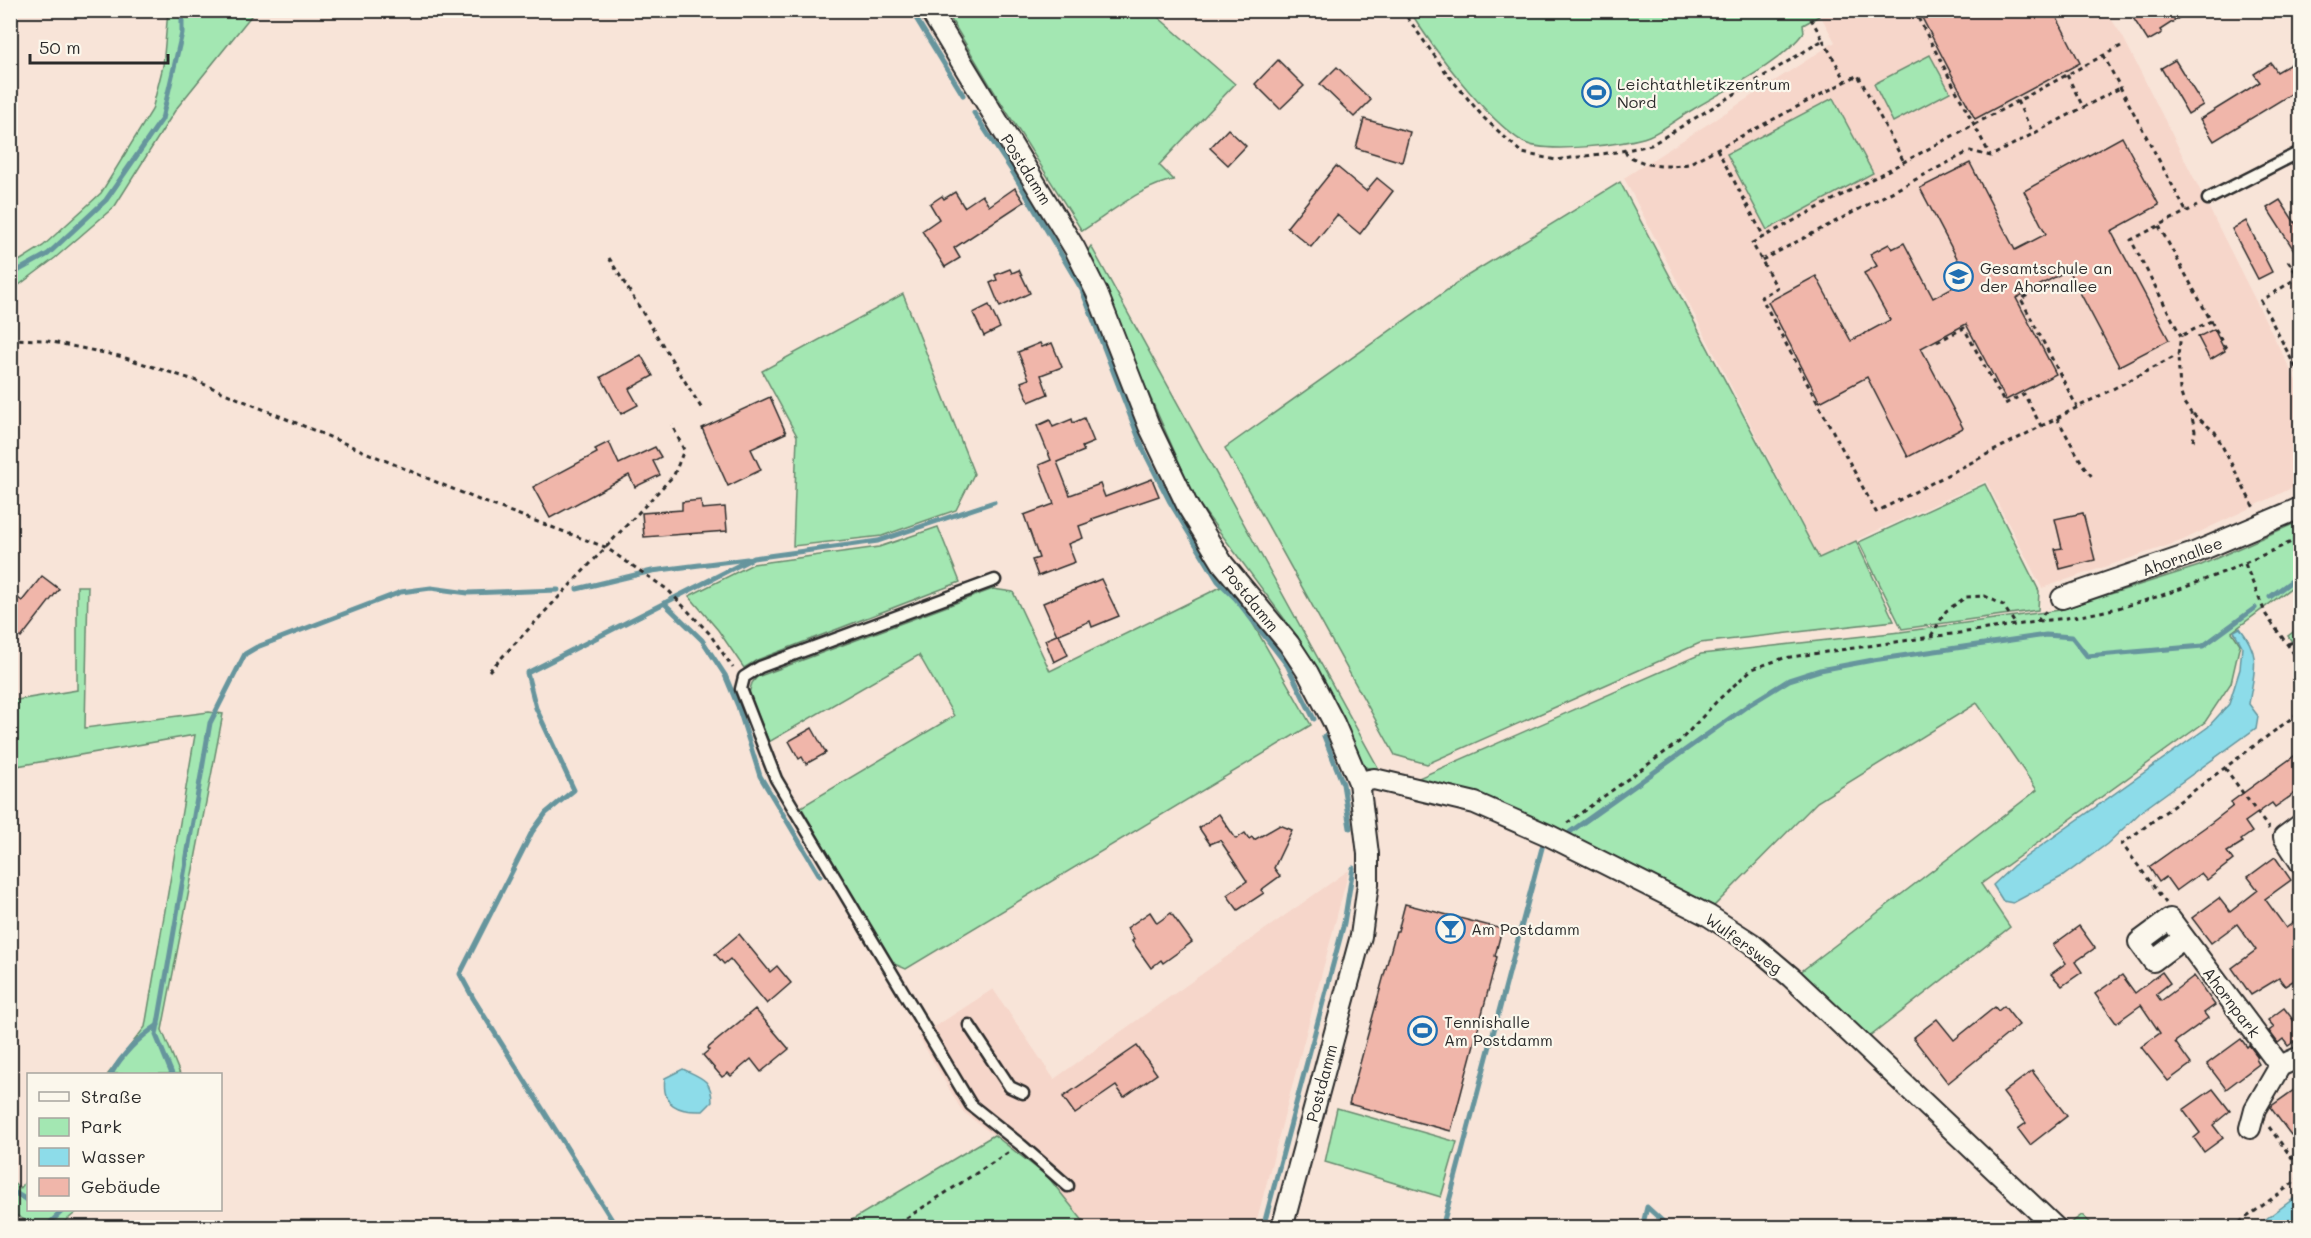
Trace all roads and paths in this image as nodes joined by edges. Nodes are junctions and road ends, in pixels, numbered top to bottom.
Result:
1 (930, 10) edge
2 (1402, 10) edge
3 (1806, 10) edge
4 (1914, 10) edge
5 (1823, 39) junction
6 (2121, 46) dead end
7 (2103, 56) junction
8 (2067, 75) junction
9 (1846, 81) junction
10 (2120, 88) junction
11 (2017, 101) junction
12 (2084, 107) junction
13 (1974, 124) junction
14 (2033, 133) junction
15 (1717, 149) junction
16 (1625, 150) junction
17 (2301, 152) edge
18 (1991, 156) junction
19 (1904, 162) junction
20 (2208, 199) joint
21 (2186, 211) junction
22 (2159, 226) junction
23 (1764, 237) junction
24 (609, 258) dead end
25 (1761, 260) junction
26 (2288, 261) dead end
27 (2300, 276) edge
28 (2035, 291) dead end
29 (2211, 321) junction
30 (2181, 336) junction
31 (10, 339) edge
32 (1937, 342) dead end
33 (2227, 350) dead end
34 (2178, 355) junction
35 (2301, 372) edge
36 (2078, 407) junction
37 (702, 409) dead end
38 (2191, 413) junction
39 (2057, 418) junction
40 (672, 425) dead end
41 (2041, 426) junction
42 (2193, 441) dead end
43 (2093, 478) dead end
44 (2301, 508) edge
45 (2262, 525) junction
46 (2301, 538) edge
47 (605, 547) junction
48 (2245, 564) junction
49 (995, 580) dead end
50 (2062, 598) joint
51 (2036, 622) junction
52 (2016, 625) junction
53 (1930, 637) junction
54 (2301, 639) edge
55 (2288, 644) junction
56 (2301, 662) edge
57 (489, 671) dead end
58 (744, 677) junction
59 (2301, 712) edge
60 (2225, 768) junction
61 (1359, 782) junction
62 (2301, 825) edge
63 (1550, 836) junction
64 (2295, 850) edge
65 (2170, 920) junction
66 (2184, 938) junction
67 (969, 1025) dead end
68 (2301, 1057) edge
69 (2280, 1066) junction
70 (1023, 1093) dead end
71 (2252, 1118) joint
72 (1021, 1144) junction
73 (2301, 1168) edge
74 (2301, 1178) edge
75 (1068, 1186) dead end
76 (891, 1227) edge
77 (1282, 1227) edge
78 (2056, 1227) edge
79 (2232, 1227) edge

1 - 61 street, Postdamm
2 - 16 path
3 - 5 path
4 - 13 path
5 - 9 path
5 - 16 path
6 - 7 path
7 - 8 path
7 - 10 path
8 - 11 path
8 - 12 path
9 - 15 path
9 - 19 path
10 - 12 path
10 - 21 path
11 - 13 path
11 - 14 path
12 - 14 path
13 - 18 path
13 - 19 path
14 - 18 path
15 - 16 path
15 - 23 path
17 - 20 lane
18 - 25 path
19 - 23 path
20 - 21 path
21 - 22 path
22 - 29 path
22 - 30 path
23 - 25 path
24 - 37 path
25 - 41 path
26 - 27 path
27 - 35 path
28 - 36 path
29 - 30 path
29 - 33 path
30 - 34 path
31 - 47 path
32 - 41 path
34 - 36 path
34 - 38 path
36 - 39 path
38 - 42 path
38 - 45 path
39 - 41 path
39 - 43 path
40 - 47 path
44 - 45 street, Ahornallee
45 - 50 street, Ahornallee
46 - 48 path
47 - 57 path
47 - 58 path
48 - 51 path
48 - 55 path
49 - 58 lane
50 - 51 path
51 - 52 path
52 - 53 path
52 - 53 path
53 - 63 path
54 - 55 path
55 - 56 path
58 - 72 lane
59 - 60 path
60 - 64 path
60 - 65 path
61 - 63 street, Wulfersweg
61 - 77 street, Postdamm
62 - 64 street
63 - 78 street, Wulfersweg
65 - 66 street, Ahornpark
65 - 66 street
66 - 69 street, Ahornpark
67 - 70 lane
68 - 69 street
69 - 71 street
71 - 73 path
72 - 75 lane
72 - 76 path
74 - 79 path

